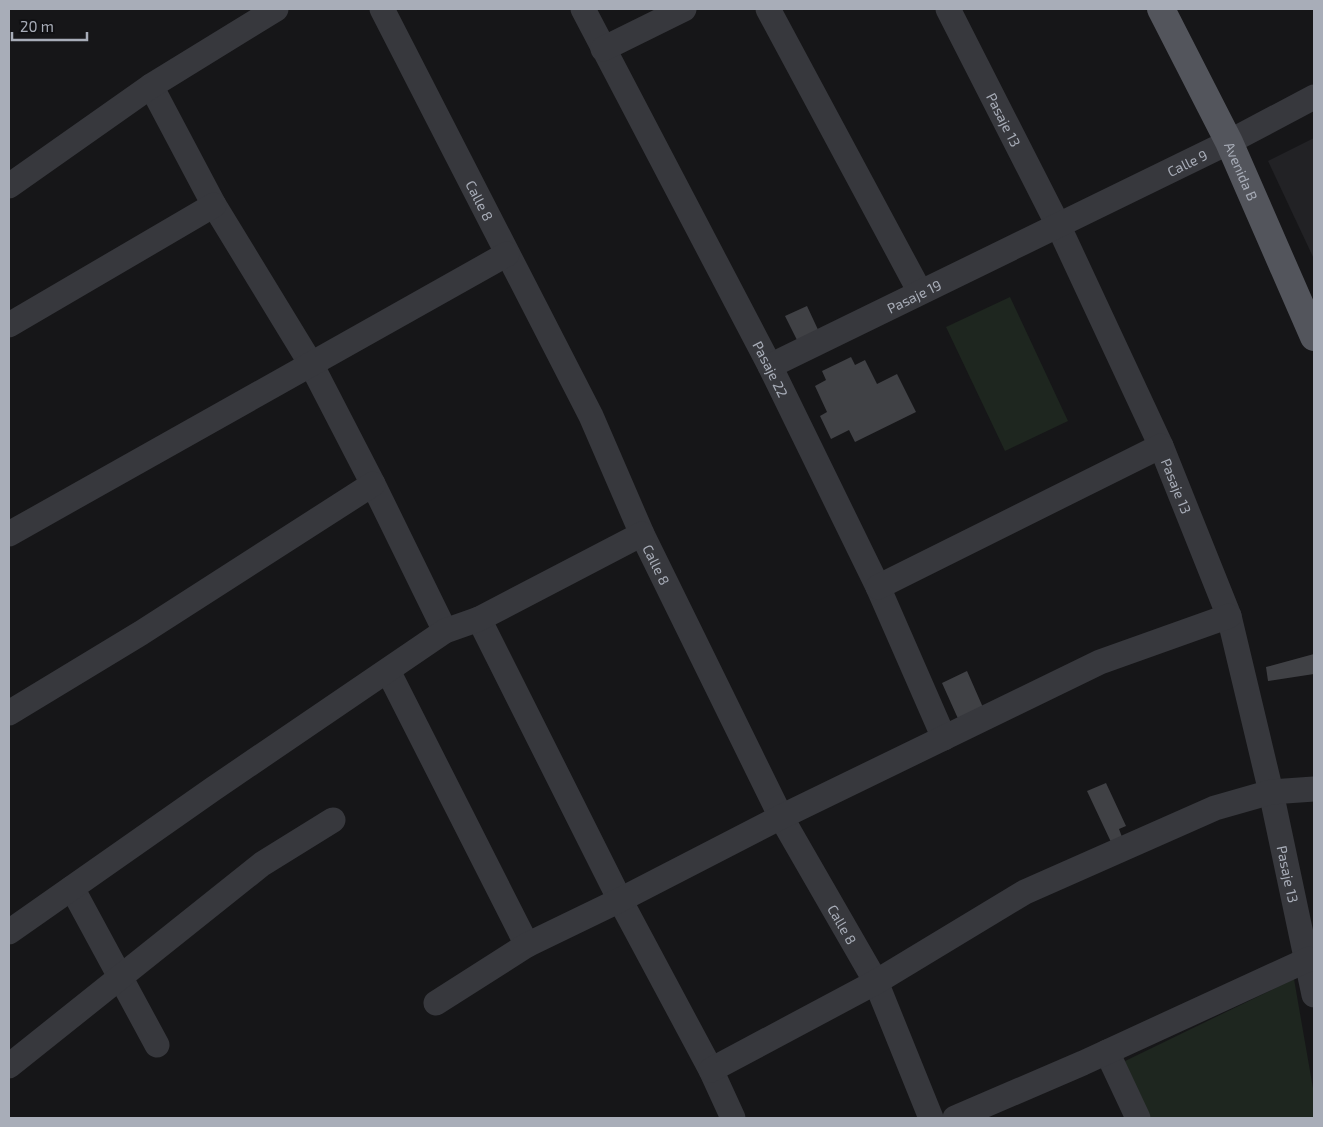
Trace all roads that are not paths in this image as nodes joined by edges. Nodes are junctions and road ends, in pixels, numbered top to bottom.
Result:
1 (276, 9) edge
2 (382, 9) edge
3 (584, 9) edge
4 (684, 9) edge
5 (768, 9) edge
6 (948, 9) edge
7 (1161, 9) edge
8 (603, 49) junction
9 (151, 86) junction
10 (1314, 97) edge
11 (1229, 142) junction
12 (9, 186) edge
13 (214, 206) junction
14 (1058, 225) junction
15 (507, 254) junction
16 (920, 292) junction
17 (9, 325) edge
18 (1314, 337) edge
19 (311, 364) junction
20 (770, 366) junction
21 (1161, 446) junction
22 (374, 484) junction
23 (9, 534) edge
24 (642, 534) junction
25 (878, 588) junction
26 (1229, 616) junction
27 (479, 619) junction
28 (445, 631) junction
29 (388, 671) junction
30 (9, 713) edge
31 (944, 738) junction
32 (1314, 788) edge
33 (1271, 792) junction
34 (781, 817) junction
35 (333, 820) dead end
36 (72, 888) junction
37 (620, 900) junction
38 (9, 932) edge
39 (527, 945) junction
40 (1308, 960) junction
41 (121, 978) junction
42 (876, 982) junction
43 (1314, 994) edge
44 (436, 1003) dead end
45 (158, 1046) dead end
46 (1107, 1052) junction
47 (9, 1066) edge
48 (711, 1070) junction
49 (733, 1118) edge
50 (932, 1118) edge
51 (955, 1118) edge
52 (1138, 1118) edge

1 - 9 street
2 - 15 street, Calle 8
3 - 8 street, Pasaje 22
4 - 8 street
5 - 16 street
6 - 14 street, Pasaje 13
7 - 11 main road, Avenida B
8 - 20 street, Pasaje 22
9 - 12 street
9 - 13 street
10 - 11 street, Calle 9
11 - 14 street, Calle 9
11 - 18 main road, Avenida B
13 - 17 street
13 - 19 street
14 - 16 street, Pasaje 19
14 - 21 street, Pasaje 13
15 - 19 street
15 - 24 street, Calle 8
16 - 20 street, Pasaje 19
19 - 22 street
19 - 23 street
20 - 25 street, Pasaje 22
21 - 25 street
21 - 26 street, Pasaje 13
22 - 28 street
22 - 30 street
24 - 27 street
24 - 34 street, Calle 8
25 - 31 street, Pasaje 22
26 - 31 street
26 - 33 street, Pasaje 13
27 - 28 street
27 - 37 street
28 - 29 street
29 - 36 street
29 - 39 street
31 - 34 street
32 - 33 street
33 - 40 street, Pasaje 13
33 - 42 street
34 - 37 street
34 - 42 street, Calle 8
35 - 41 street
36 - 38 street
36 - 41 street
37 - 39 street
37 - 48 street
39 - 44 street
40 - 43 street, Pasaje 13
40 - 46 street
41 - 45 street
41 - 47 street
42 - 48 street
42 - 50 street, Calle 8
46 - 51 street
46 - 52 street
48 - 49 street

